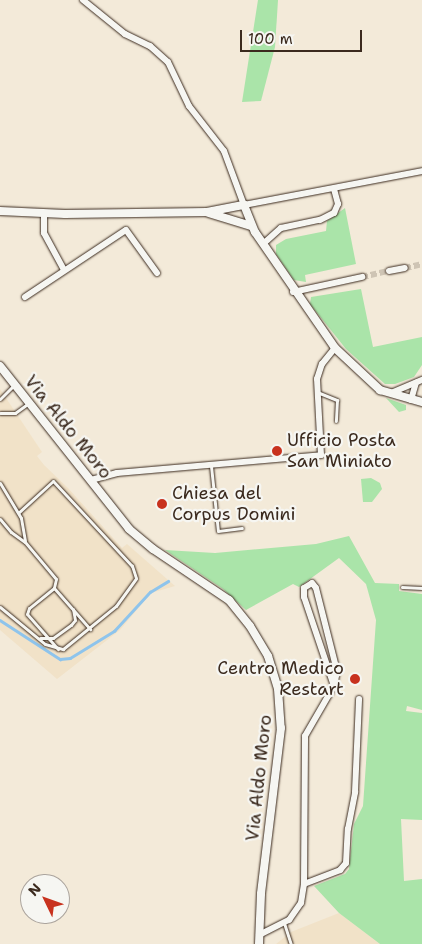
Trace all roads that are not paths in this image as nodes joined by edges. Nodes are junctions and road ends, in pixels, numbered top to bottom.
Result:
1 (83, 0) edge
2 (422, 171) edge
3 (334, 189) junction
4 (244, 205) junction
5 (0, 211) edge
6 (207, 212) junction
7 (44, 213) junction
8 (251, 226) junction
9 (263, 244) junction
10 (405, 268) tunnel mouth
11 (64, 270) junction
12 (389, 271) tunnel mouth
13 (157, 273) dead end
14 (362, 277) tunnel mouth
15 (293, 292) junction
16 (25, 297) dead end
17 (336, 348) junction
18 (0, 366) edge
19 (419, 381) edge
20 (15, 385) junction
21 (316, 392) junction
22 (389, 394) junction
23 (0, 399) edge
24 (411, 400) junction
25 (422, 402) edge
26 (29, 403) junction
27 (0, 413) edge
28 (336, 421) dead end
29 (211, 465) junction
30 (91, 480) junction
31 (0, 483) edge
32 (19, 512) junction
33 (0, 519) edge
34 (242, 528) dead end
35 (25, 542) junction
36 (402, 587) dead end
37 (54, 588) junction
38 (422, 588) edge
39 (0, 607) edge
40 (73, 609) junction
41 (90, 629) junction
42 (37, 637) junction
43 (49, 639) junction
44 (58, 649) junction
45 (334, 686) junction
46 (358, 699) dead end
47 (304, 884) junction
48 (284, 924) junction
49 (259, 935) junction
50 (259, 944) edge
51 (291, 944) edge

1 - 4 street
2 - 3 street
3 - 4 street
3 - 9 street
4 - 6 street
4 - 8 street
5 - 7 street
6 - 7 street
6 - 8 street
7 - 11 street
8 - 9 street
9 - 15 street
10 - 12 street
11 - 13 street
11 - 16 street
14 - 15 street
15 - 17 street
17 - 21 street
17 - 22 street
18 - 20 street, Via Aldo Moro
19 - 22 street
19 - 24 street
20 - 23 lane
20 - 26 street, Via Aldo Moro
21 - 28 lane
21 - 29 street
22 - 24 street
24 - 25 street
26 - 27 lane
26 - 30 street, Via Aldo Moro
29 - 30 street
29 - 34 lane
30 - 49 street, Via Aldo Moro
31 - 32 lane
32 - 35 lane
32 - 41 lane
33 - 35 lane
35 - 37 lane
36 - 38 lane
37 - 40 lane
37 - 43 lane
39 - 42 lane
40 - 41 lane
40 - 43 lane
41 - 44 lane
42 - 43 lane
42 - 44 lane
43 - 44 lane
45 - 45 street
45 - 47 street
46 - 47 street
47 - 48 street
48 - 49 street
48 - 51 lane
49 - 50 street, Via Aldo Moro

